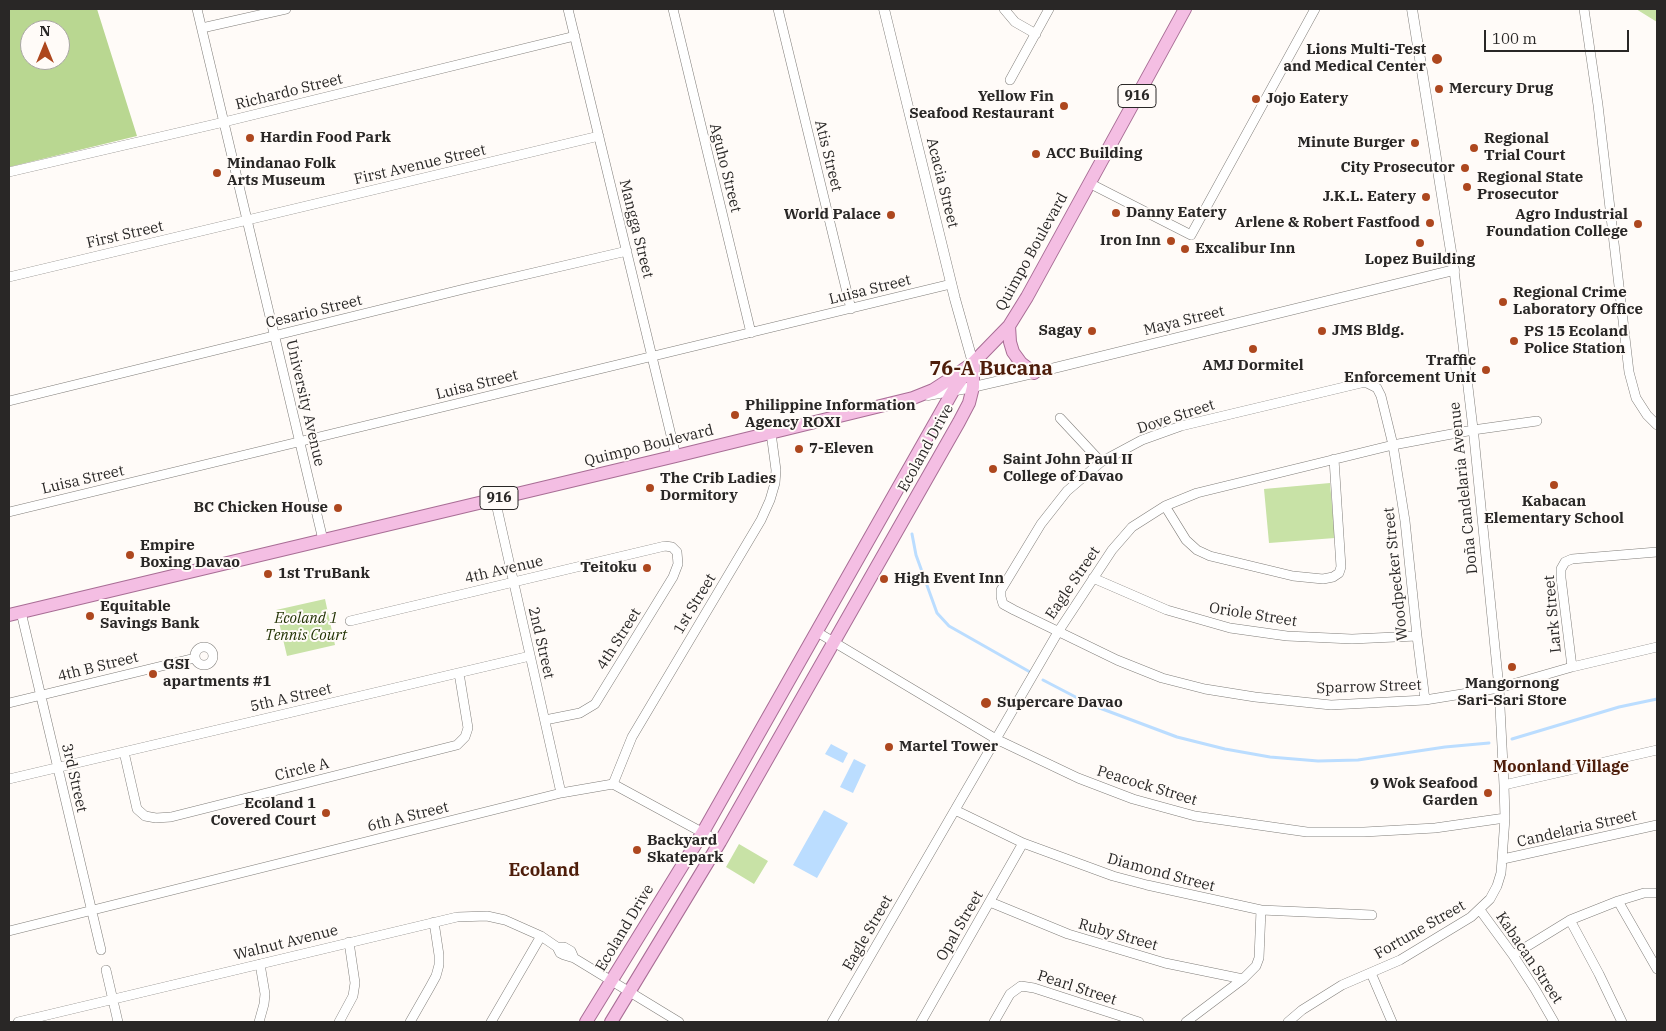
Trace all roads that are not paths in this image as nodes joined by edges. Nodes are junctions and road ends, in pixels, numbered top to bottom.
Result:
1 (198, 9) edge
2 (286, 9) edge
3 (568, 9) edge
4 (673, 9) edge
5 (778, 9) edge
6 (884, 9) edge
7 (1004, 9) edge
8 (1049, 9) edge
9 (1185, 9) edge
10 (1315, 9) edge
11 (1412, 9) edge
12 (1584, 9) edge
13 (202, 28) junction
14 (1036, 34) junction
15 (575, 36) junction
16 (1010, 80) dead end
17 (224, 122) junction
18 (599, 136) junction
19 (9, 172) edge
20 (1089, 183) junction
21 (248, 220) junction
22 (627, 251) junction
23 (1454, 270) junction
24 (9, 277) edge
25 (951, 284) junction
26 (851, 309) junction
27 (1009, 326) junction
28 (751, 333) junction
29 (275, 335) junction
30 (652, 357) junction
31 (972, 363) junction
32 (1034, 374) junction
33 (973, 387) junction
34 (954, 391) junction
35 (919, 396) junction
36 (9, 401) edge
37 (1060, 418) dead end
38 (1536, 421) dead end
39 (1657, 425) edge
40 (1473, 430) junction
41 (771, 433) junction
42 (300, 442) junction
43 (1393, 445) junction
44 (676, 456) junction
45 (1334, 459) junction
46 (1101, 462) junction
47 (495, 499) junction
48 (1165, 506) junction
49 (9, 512) edge
50 (323, 540) junction
51 (665, 546) joint
52 (1657, 552) edge
53 (1093, 578) junction
54 (514, 582) junction
55 (15, 613) edge
56 (350, 621) dead end
57 (817, 632) junction
58 (1058, 632) junction
59 (1416, 636) junction
60 (834, 643) junction
61 (1657, 647) edge
62 (530, 656) junction
63 (195, 658) dead end
64 (1572, 668) junction
65 (459, 673) junction
66 (1499, 688) junction
67 (41, 695) junction
68 (1425, 700) junction
69 (9, 703) edge
70 (545, 720) junction
71 (996, 739) junction
72 (1657, 750) edge
73 (124, 752) junction
74 (58, 768) junction
75 (9, 779) edge
76 (613, 784) junction
77 (1504, 785) junction
78 (561, 793) junction
79 (955, 810) junction
80 (1504, 818) junction
81 (1657, 825) edge
82 (703, 832) junction
83 (720, 842) junction
84 (1023, 843) junction
85 (1503, 859) junction
86 (1657, 892) edge
87 (1618, 901) junction
88 (990, 902) junction
89 (1261, 910) junction
90 (1480, 910) junction
91 (92, 912) junction
92 (1372, 916) dead end
93 (1570, 920) junction
94 (434, 922) junction
95 (9, 932) edge
96 (541, 936) junction
97 (349, 942) junction
98 (101, 950) dead end
99 (1513, 955) junction
100 (260, 964) junction
101 (1657, 969) edge
102 (106, 970) dead end
103 (1371, 973) junction
104 (1243, 979) junction
105 (611, 982) junction
106 (629, 993) junction
107 (113, 999) junction
108 (18, 1022) edge
109 (118, 1022) edge
110 (259, 1022) edge
111 (339, 1022) edge
112 (410, 1022) edge
113 (491, 1022) edge
114 (586, 1022) edge
115 (611, 1022) edge
116 (678, 1022) edge
117 (832, 1022) edge
118 (921, 1022) edge
119 (994, 1022) edge
120 (1139, 1022) edge
121 (1186, 1022) edge
122 (1288, 1022) edge
123 (1392, 1022) edge
124 (1554, 1022) edge
125 (1622, 1022) edge

1 - 13 street, University Avenue
2 - 13 street
3 - 15 street, Mangga Street
4 - 28 street, Aguho Street
5 - 26 street, Atis Street
6 - 25 street, Acacia Street
7 - 14 street
8 - 14 street
9 - 20 main road, Quimpo Boulevard / 916
10 - 20 street
11 - 23 street, Doña Candelaria Avenue
12 - 39 street
13 - 17 street, University Avenue
14 - 16 street
15 - 17 street, Richardo Street
15 - 18 street, Mangga Street
17 - 19 street, Richardo Street
17 - 21 street, University Avenue
18 - 21 street, First Avenue Street
18 - 22 street, Mangga Street
20 - 27 main road, Quimpo Boulevard / 916
21 - 24 street, First Street
21 - 29 street, University Avenue
22 - 29 street, Cesario Street
22 - 30 street, Mangga Street
23 - 32 street, Maya Street
23 - 40 street, Doña Candelaria Avenue
25 - 26 street, Luisa Street
25 - 31 street, Acacia Street
26 - 28 street, Luisa Street
27 - 31 main road, Quimpo Boulevard / 916
27 - 32 main road
28 - 30 street, Luisa Street
29 - 36 street, Cesario Street
29 - 42 street, University Avenue
30 - 42 street, Luisa Street
30 - 44 street, Mangga Street
31 - 33 main road, Ecoland Drive
31 - 34 main road, Ecoland Drive
31 - 35 main road, Quimpo Boulevard / 916
32 - 33 street, Maya Street
33 - 34 street, Maya Street
33 - 60 main road, Ecoland Drive
34 - 35 street, Maya Street
34 - 57 main road, Ecoland Drive
35 - 41 main road, Quimpo Boulevard / 916
37 - 46 street
38 - 40 street, Eagle Street
40 - 43 street, Eagle Street
40 - 66 street, Doña Candelaria Avenue
41 - 44 main road, Quimpo Boulevard / 916
41 - 76 street, 1st Street
42 - 49 street, Luisa Street
42 - 50 street, University Avenue
43 - 45 street, Eagle Street
43 - 46 street, Dove Street
43 - 59 street, Woodpecker Street
44 - 47 main road, Quimpo Boulevard / 916
45 - 48 street, Eagle Street
45 - 48 street
46 - 58 street, Dove Street
47 - 50 main road, Quimpo Boulevard / 916
47 - 54 street, 2nd Street
48 - 53 street, Eagle Street
50 - 55 main road, Quimpo Boulevard / 916
51 - 54 street, 4th Avenue
51 - 70 street, 4th Street
52 - 64 street, Lark Street
53 - 58 street, Eagle Street
53 - 59 street, Oriole Street
54 - 56 street, 4th Avenue
54 - 62 street, 2nd Street
55 - 67 street, 3rd Street
57 - 60 street, Peacock Street
57 - 82 main road, Ecoland Drive
58 - 68 street, Sparrow Street
58 - 71 street, Eagle Street
59 - 68 street, Woodpecker Street
60 - 71 street, Peacock Street
60 - 83 main road, Ecoland Drive
61 - 64 street, Sparrow Street
62 - 65 street, 5th A Street
62 - 70 street, 2nd Street
63 - 67 street, 4th B Street
64 - 66 street, Sparrow Street
65 - 73 street, 5th A Street
65 - 73 street, Circle A
66 - 68 street, Sparrow Street
66 - 77 street, Doña Candelaria Avenue
67 - 69 street, 4th B Street
67 - 74 street, 3rd Street
70 - 78 street, 2nd Street
71 - 79 street, Eagle Street
71 - 80 street, Peacock Street
72 - 77 street
73 - 74 street, 5th A Street
74 - 75 street, 5th A Street
74 - 91 street, 3rd Street
76 - 78 street, 6th A Street
76 - 82 street
77 - 80 street, Doña Candelaria Avenue
78 - 91 street, 6th A Street
79 - 84 street, Diamond Street
79 - 117 street, Eagle Street
80 - 85 street, Fortune Street
81 - 85 street, Candelaria Street
82 - 83 street
82 - 105 main road, Ecoland Drive
83 - 106 main road, Ecoland Drive
84 - 88 street, Opal Street
84 - 89 street, Diamond Street
85 - 90 street, Fortune Street
86 - 87 street
87 - 93 street
87 - 101 street
88 - 104 street, Ruby Street
88 - 118 street, Opal Street
89 - 92 street, Diamond Street
89 - 104 street
90 - 99 street, Kabacan Street
90 - 103 street, Fortune Street
91 - 95 street, 6th A Street
91 - 98 street, 3rd Street
93 - 99 street
93 - 125 street
94 - 96 street, Walnut Avenue
94 - 97 street, Walnut Avenue
94 - 112 street
96 - 105 street, Walnut Avenue
96 - 113 street
97 - 100 street, Walnut Avenue
97 - 111 street
99 - 124 street, Kabacan Street
100 - 107 street, Walnut Avenue
100 - 110 street
102 - 107 street
103 - 122 street, Fortune Street
103 - 123 street
104 - 121 street
105 - 106 street, Walnut Avenue
105 - 114 main road, Ecoland Drive
106 - 115 main road, Ecoland Drive
106 - 116 street, Walnut Avenue
107 - 108 street, Walnut Avenue
107 - 109 street
119 - 120 street, Pearl Street

